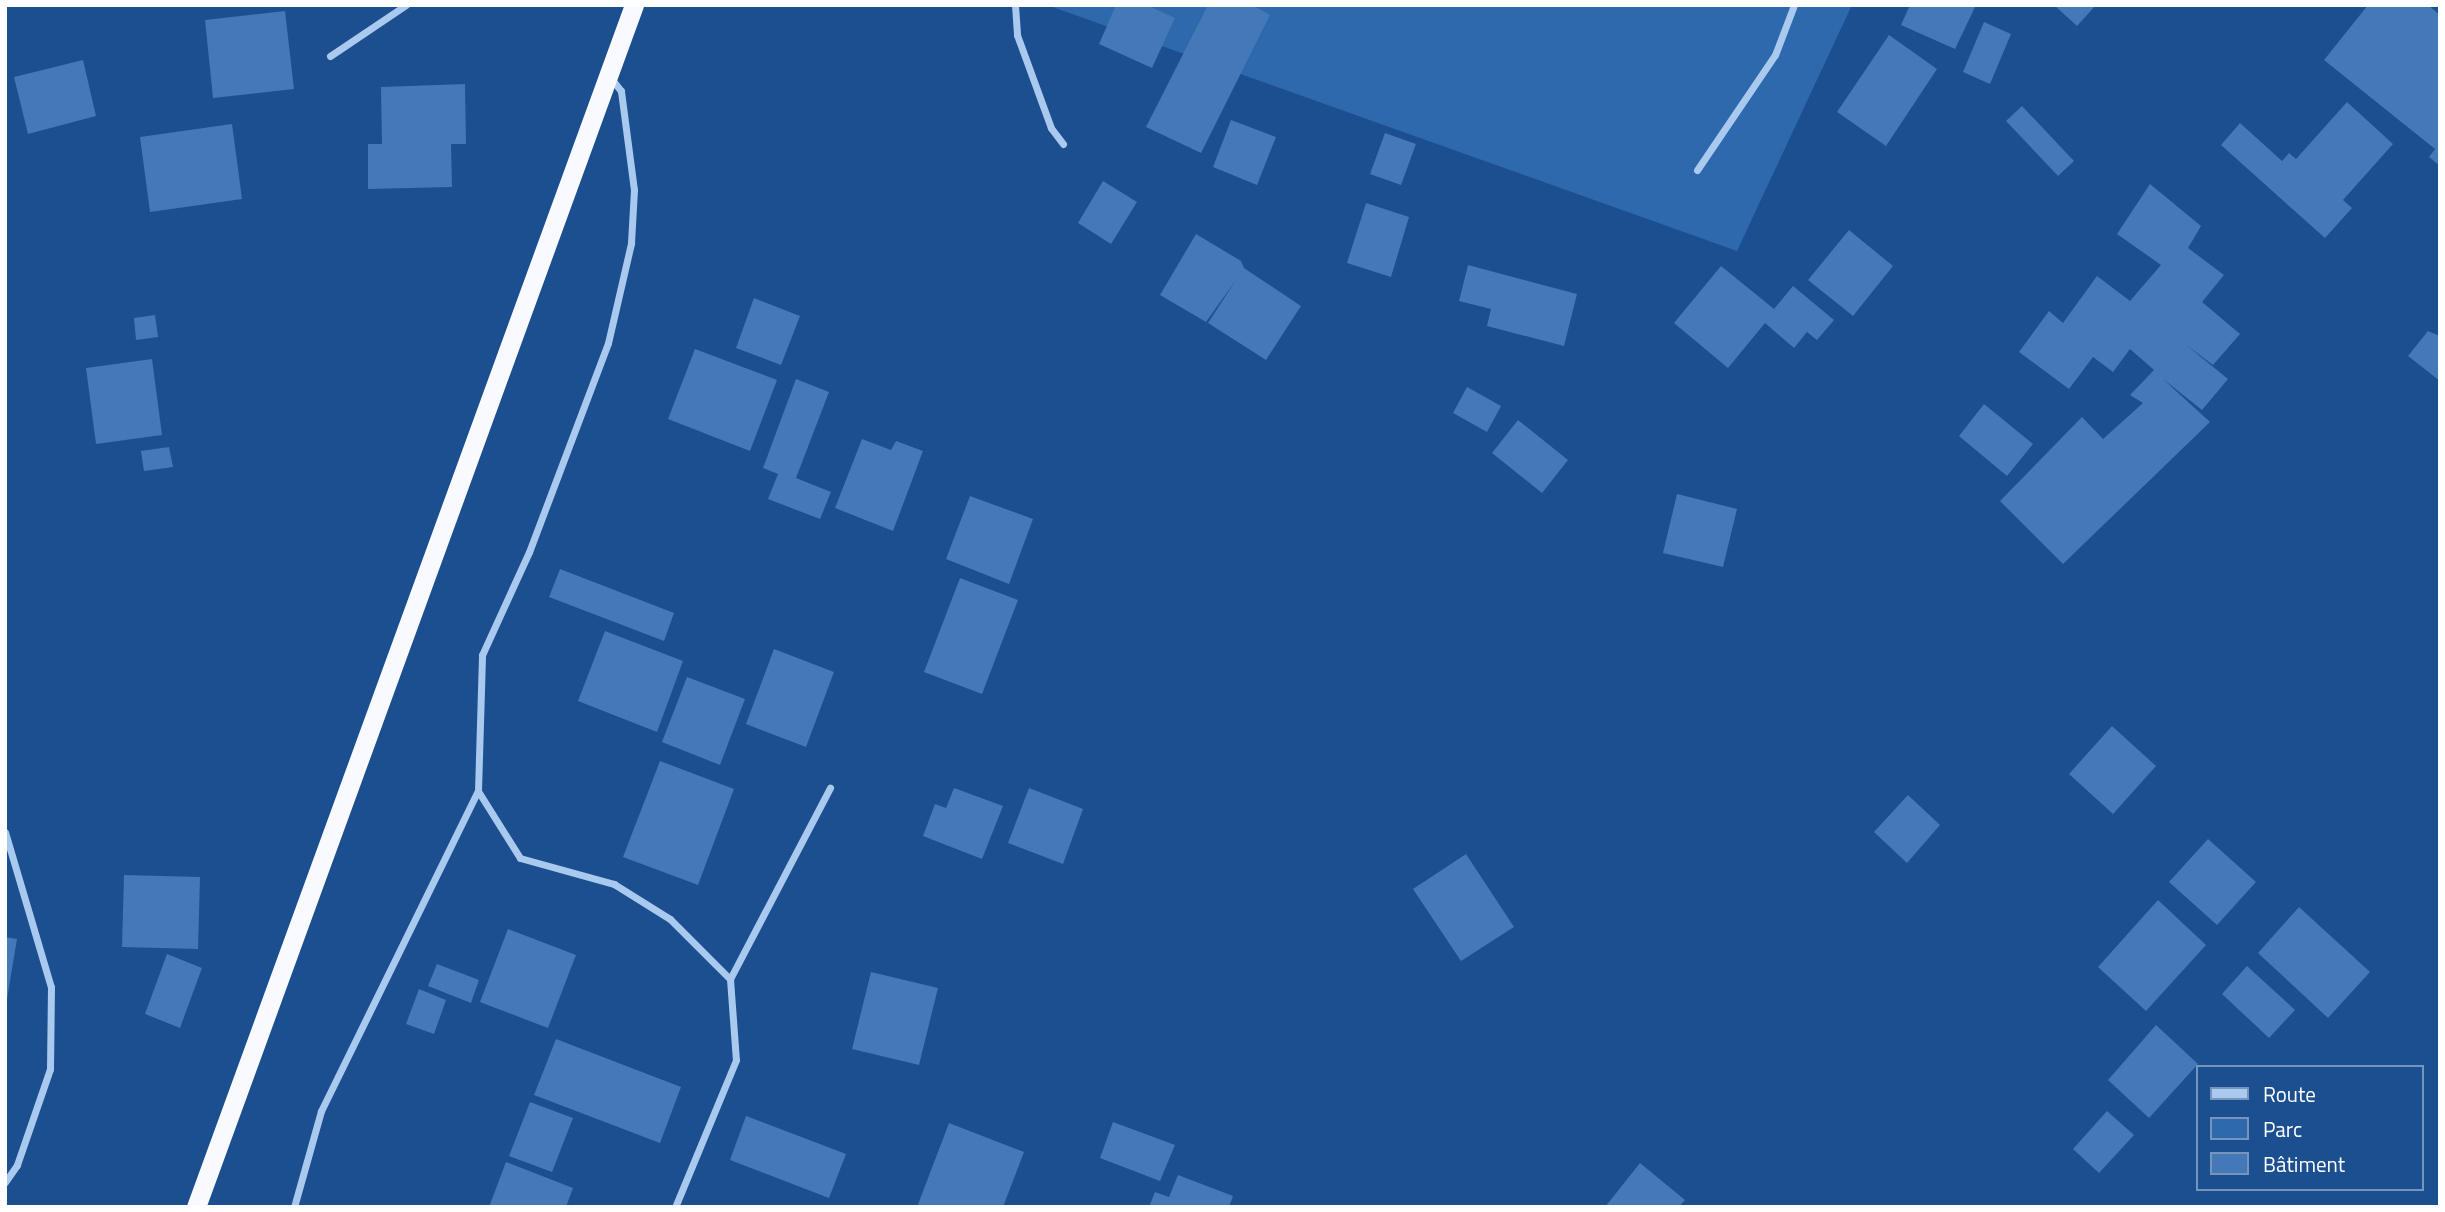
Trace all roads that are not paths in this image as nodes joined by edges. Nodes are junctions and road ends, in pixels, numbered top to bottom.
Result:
1 (406, 5) edge
2 (634, 5) edge
3 (1015, 5) edge
4 (1794, 5) edge
5 (330, 55) dead end
6 (607, 73) junction
7 (1063, 144) dead end
8 (1697, 170) dead end
9 (830, 788) dead end
10 (478, 791) junction
11 (5, 832) edge
12 (730, 979) junction
13 (5, 1182) edge
14 (196, 1207) edge
15 (294, 1207) edge
16 (675, 1207) edge

1 - 5 street
2 - 6 highway
3 - 7 street
4 - 8 street
6 - 10 street
6 - 14 highway
9 - 12 street
10 - 12 street
10 - 15 street
11 - 13 street
12 - 16 street

